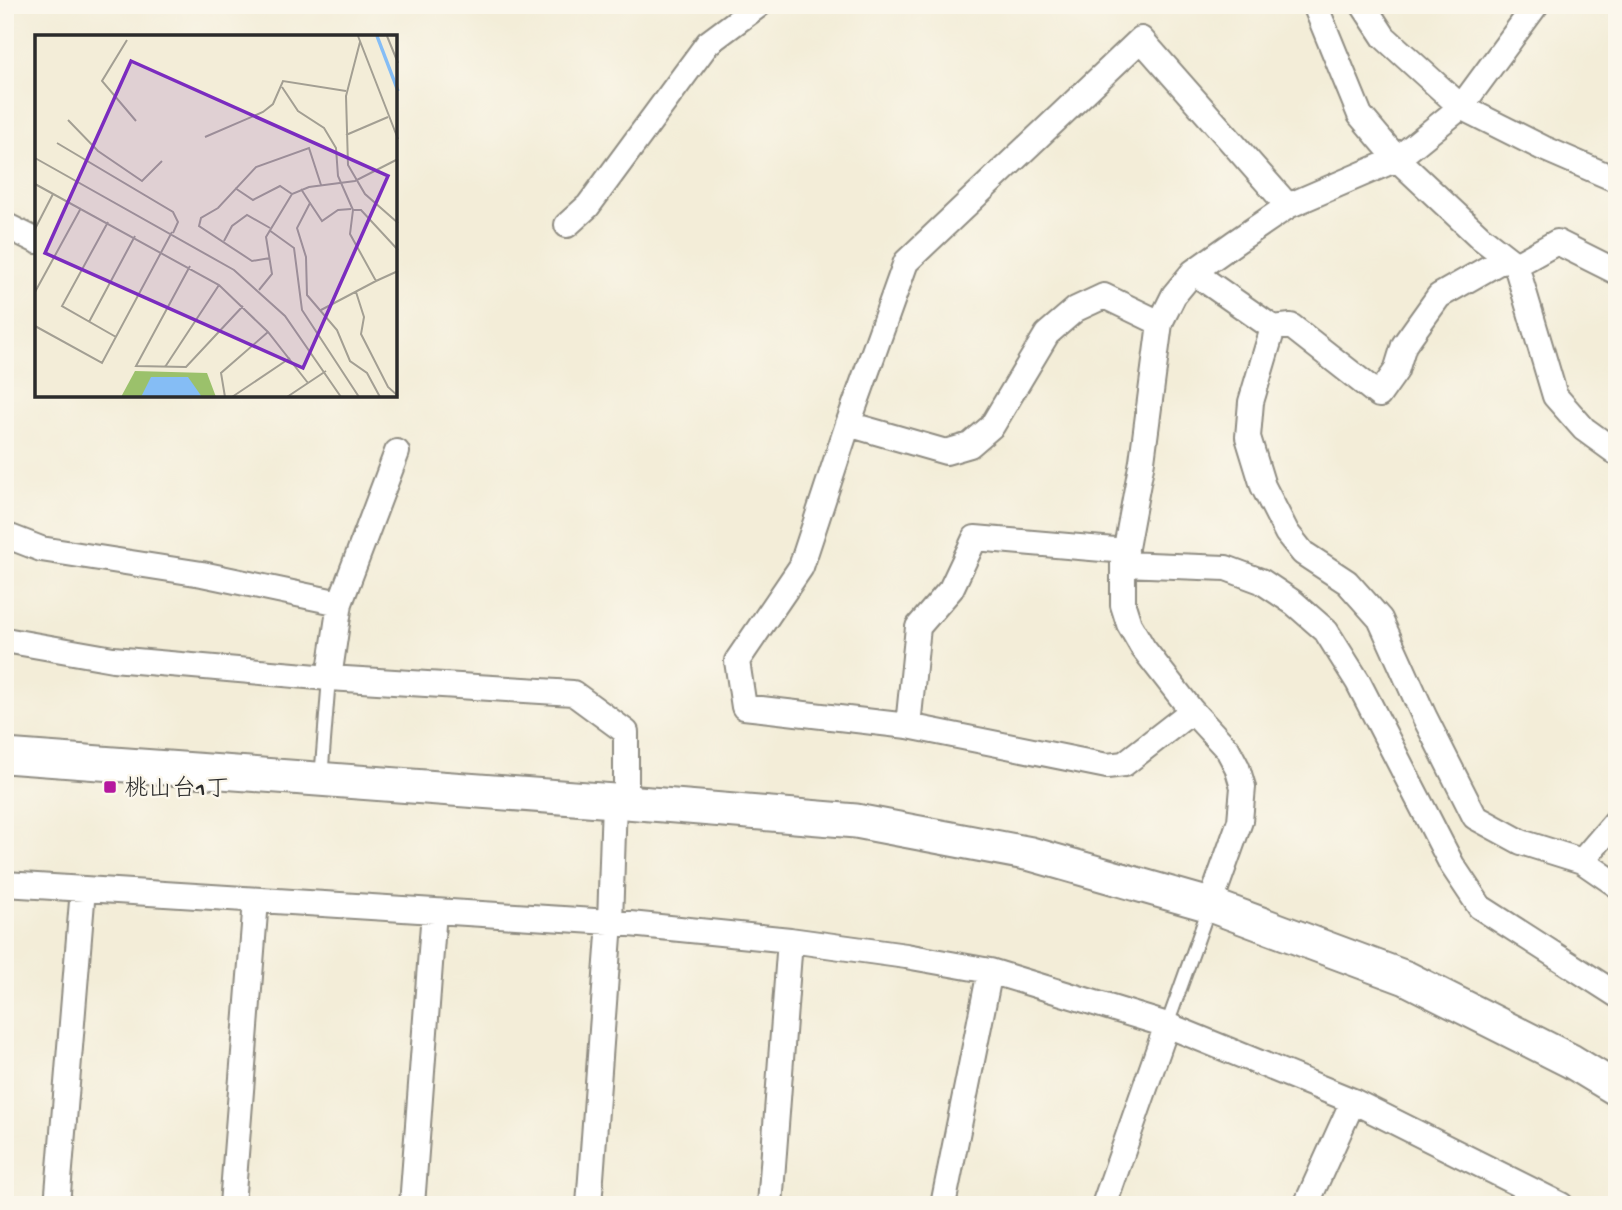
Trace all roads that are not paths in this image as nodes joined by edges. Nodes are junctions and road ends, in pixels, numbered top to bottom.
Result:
1 (759, 5) edge
2 (1315, 5) edge
3 (1363, 5) edge
4 (1536, 5) edge
5 (1461, 107) junction
6 (1397, 159) junction
7 (1617, 180) edge
8 (1288, 206) junction
9 (5, 225) edge
10 (567, 225) dead end
11 (35, 240) edge
12 (1511, 261) junction
13 (1193, 272) junction
14 (1617, 272) edge
15 (1160, 323) junction
16 (1273, 327) junction
17 (848, 424) junction
18 (397, 452) dead end
19 (1617, 453) edge
20 (5, 535) edge
21 (1125, 558) junction
22 (340, 603) junction
23 (5, 640) edge
24 (329, 678) junction
25 (1192, 711) junction
26 (908, 726) junction
27 (5, 757) edge
28 (320, 781) junction
29 (620, 802) junction
30 (1617, 820) edge
31 (1582, 861) junction
32 (5, 884) edge
33 (1617, 885) edge
34 (83, 889) junction
35 (256, 900) junction
36 (1210, 905) junction
37 (434, 911) junction
38 (610, 922) junction
39 (790, 940) junction
40 (990, 971) junction
41 (1617, 996) edge
42 (1167, 1025) junction
43 (1617, 1089) edge
44 (1353, 1101) junction
45 (1529, 1197) edge
46 (57, 1205) edge
47 (232, 1205) edge
48 (412, 1205) edge
49 (589, 1205) edge
50 (770, 1205) edge
51 (943, 1205) edge
52 (1104, 1205) edge
53 (1306, 1205) edge
54 (1560, 1205) edge

1 - 10 street
2 - 6 street
3 - 5 street
4 - 5 street
5 - 6 street
5 - 7 street
6 - 8 street
6 - 12 street
8 - 13 street
8 - 17 street
9 - 11 street
12 - 14 street
12 - 16 street
12 - 19 street
13 - 15 street
13 - 16 street
15 - 17 street
15 - 21 street
16 - 31 street
17 - 26 street
18 - 22 street
20 - 22 street
21 - 25 street
21 - 26 street
21 - 41 street
22 - 24 street
23 - 24 street
24 - 28 lane
24 - 29 street
25 - 26 street
25 - 36 street
27 - 28 street
28 - 29 street
29 - 36 street
29 - 38 street
30 - 31 street
31 - 33 street
32 - 34 street
34 - 35 street
34 - 46 street
35 - 37 street
35 - 47 street
36 - 42 lane
36 - 43 street
37 - 38 street
37 - 48 street
38 - 39 street
38 - 49 street
39 - 40 street
39 - 50 street
40 - 42 street
40 - 51 street
42 - 44 street
42 - 52 street
44 - 45 street
44 - 53 street
45 - 54 street

